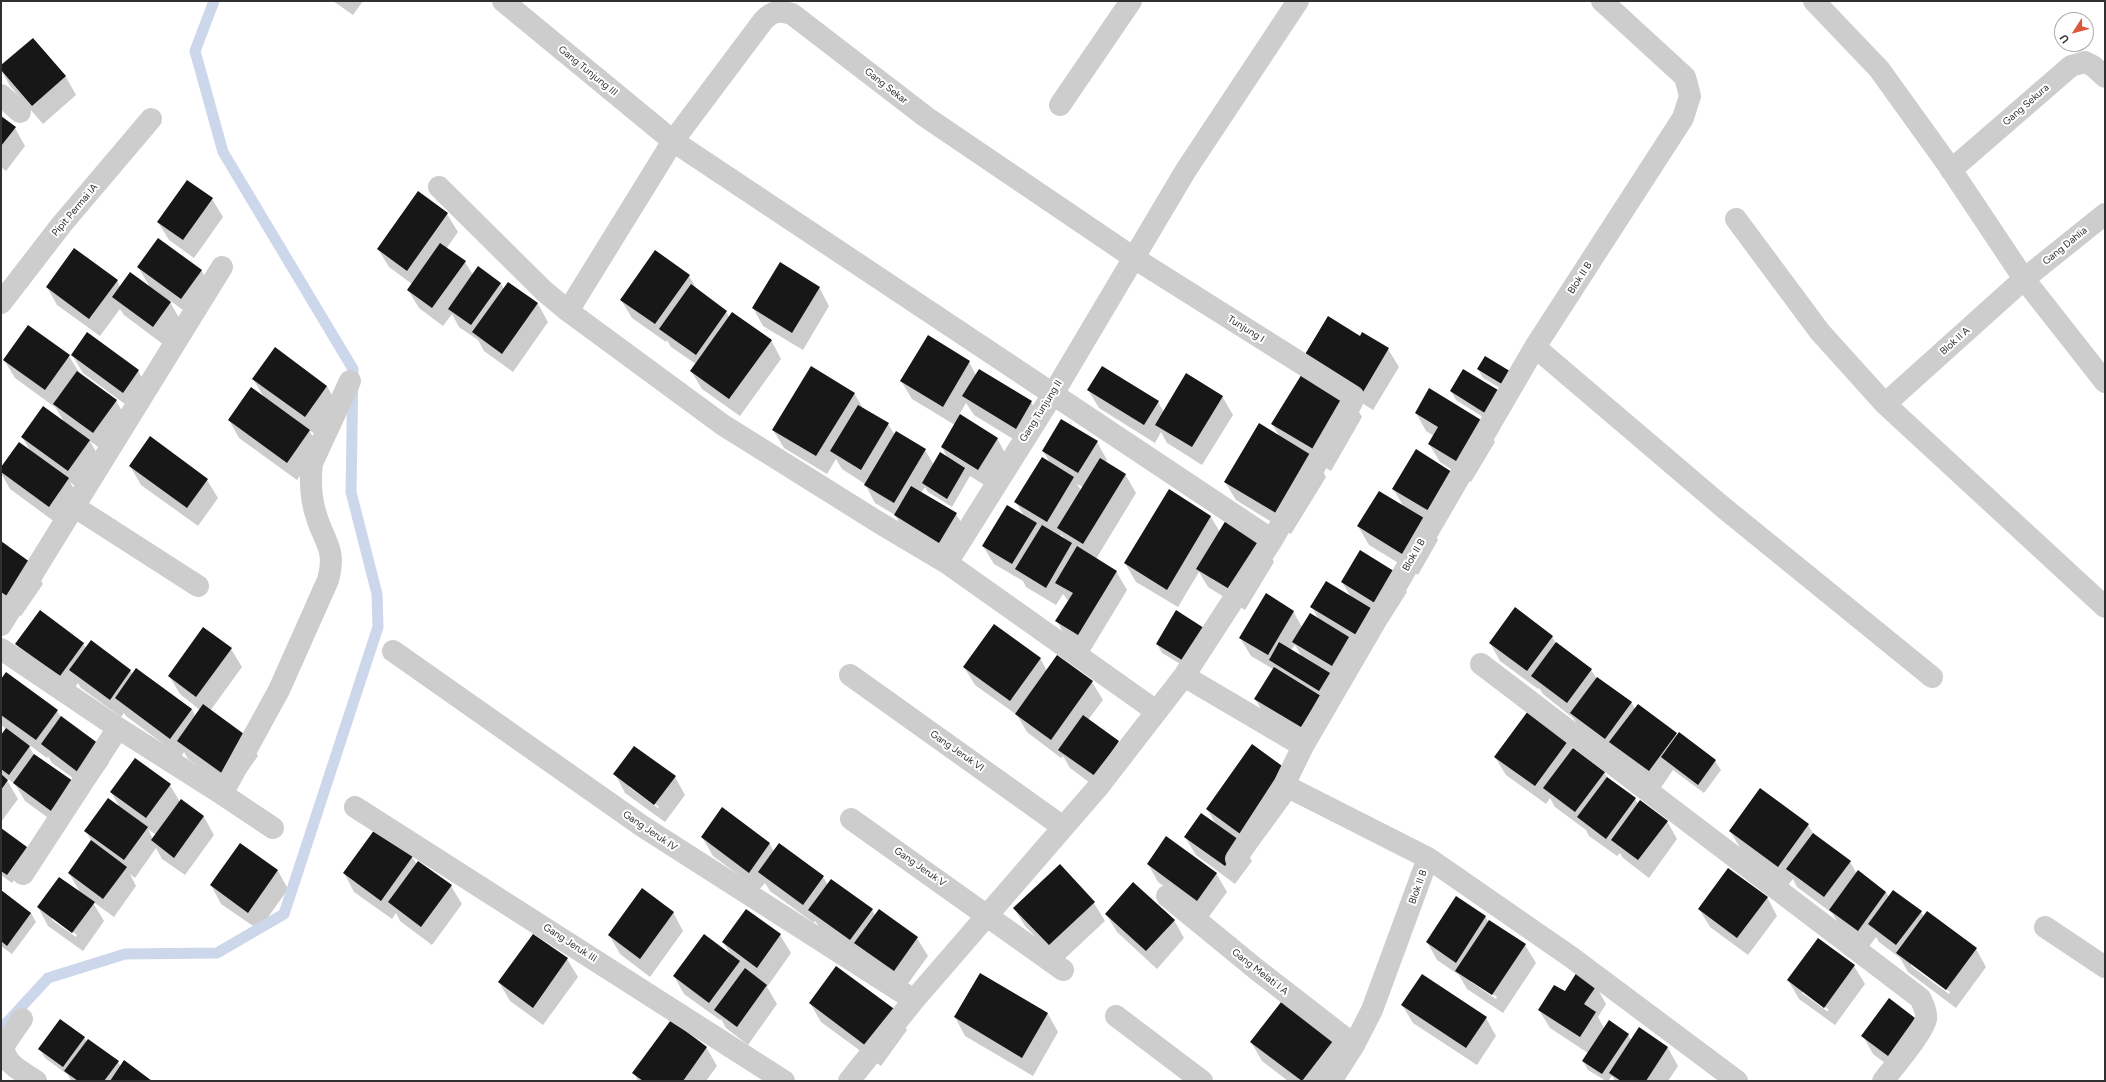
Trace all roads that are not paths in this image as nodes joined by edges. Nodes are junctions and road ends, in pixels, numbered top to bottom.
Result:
1 (503, 1) edge
2 (1131, 1) edge
3 (1298, 1) edge
4 (1602, 1) edge
5 (1814, 1) edge
6 (2105, 77) edge
7 (1, 95) edge
8 (1060, 105) dead end
9 (20, 112) dead end
10 (151, 119) dead end
11 (673, 141) junction
12 (1951, 170) junction
13 (439, 187) dead end
14 (2105, 214) edge
15 (1736, 219) dead end
16 (1134, 258) junction
17 (222, 267) dead end
18 (2024, 279) junction
19 (1, 303) edge
20 (568, 311) junction
21 (1535, 347) junction
22 (350, 381) dead end
23 (2105, 382) edge
24 (1052, 394) junction
25 (1885, 404) junction
26 (75, 507) junction
27 (1272, 540) junction
28 (947, 563) junction
29 (198, 586) dead end
30 (2105, 607) edge
31 (1, 624) edge
32 (1, 649) edge
33 (393, 651) dead end
34 (1482, 664) dead end
35 (850, 675) dead end
36 (1184, 676) junction
37 (1932, 677) dead end
38 (1156, 711) junction
39 (118, 728) junction
40 (1303, 746) junction
41 (1284, 785) junction
42 (222, 794) junction
43 (355, 807) dead end
44 (851, 819) dead end
45 (1063, 827) junction
46 (273, 828) dead end
47 (1428, 858) junction
48 (1236, 859) dead end
49 (23, 874) dead end
50 (1167, 896) dead end
51 (988, 915) junction
52 (2045, 927) dead end
53 (2105, 967) edge
54 (1063, 970) dead end
55 (914, 1000) junction
56 (1116, 1016) dead end
57 (22, 1020) dead end
58 (1354, 1045) junction
59 (4, 1063) edge
60 (1724, 1077) edge
61 (36, 1081) edge
62 (784, 1081) edge
63 (849, 1081) edge
64 (1202, 1081) edge
65 (1331, 1081) edge
66 (1883, 1081) edge

1 - 11 street, Gang Tunjung III
2 - 8 street
3 - 16 street, Gang Tunjung II
4 - 21 street, Blok II B
5 - 12 street
6 - 12 street, Gang Sekura
7 - 9 street
10 - 19 street, Pipit Permai IA
11 - 16 street, Gang Sekar
11 - 20 street, Gang Sekar
11 - 24 street, Gang Tunjung III
12 - 18 street
13 - 20 street
14 - 18 street, Gang Dahlia
15 - 25 street
16 - 24 street, Gang Tunjung II
16 - 27 street, Tunjung I
17 - 26 street
18 - 23 street
18 - 25 street, Blok II A
20 - 28 street
21 - 37 street
21 - 40 street, Blok II B
22 - 42 street
24 - 27 street, Gang Tunjung III
24 - 28 street, Gang Tunjung II
25 - 30 street
26 - 29 street
26 - 31 street
27 - 36 street
28 - 38 street
32 - 39 street
33 - 55 street, Gang Jeruk IV
34 - 66 street
35 - 45 street, Gang Jeruk VI
36 - 38 street
36 - 40 street
38 - 45 street
39 - 42 street
39 - 49 street
40 - 41 street, Blok II B
41 - 47 street, Blok II B
41 - 48 street
42 - 46 street
43 - 62 street, Gang Jeruk III
44 - 51 street, Gang Jeruk V
45 - 51 street
47 - 58 street, Blok II B
47 - 60 street
50 - 58 street, Gang Melati I A
51 - 54 street, Gang Jeruk V
51 - 55 street
52 - 53 street
55 - 63 street
56 - 64 street
57 - 59 street
58 - 65 street, Blok II B
59 - 61 street

